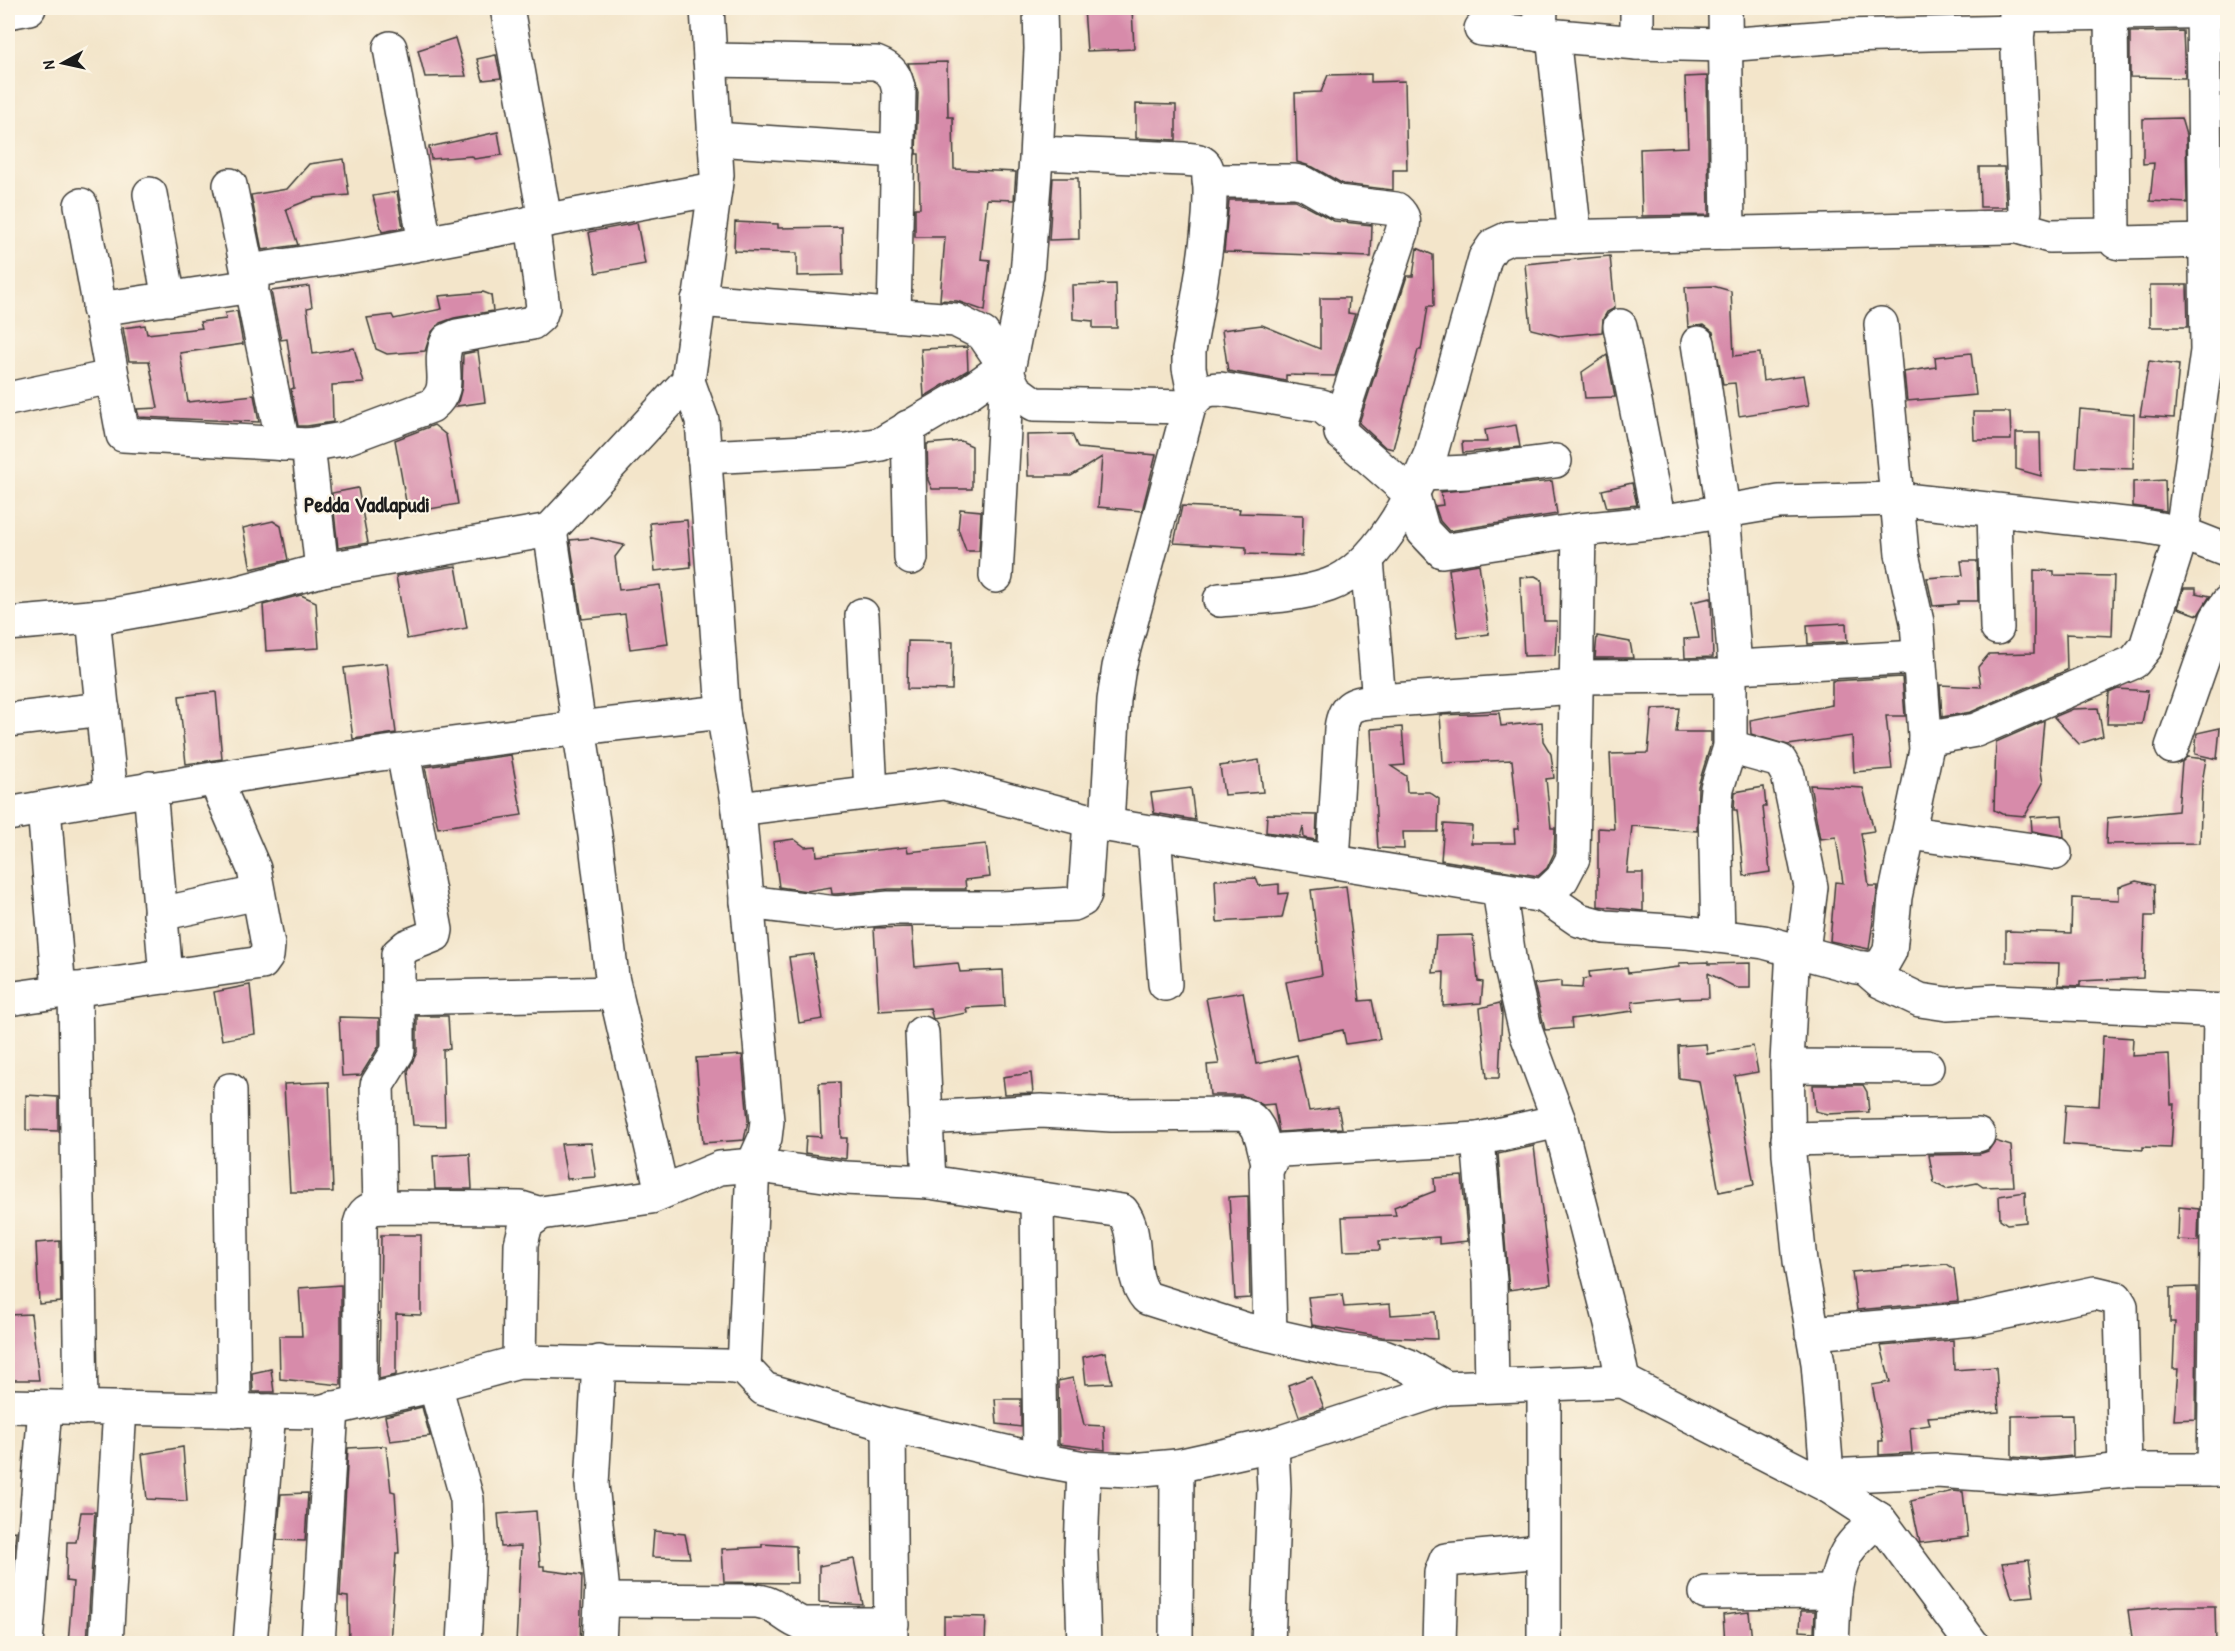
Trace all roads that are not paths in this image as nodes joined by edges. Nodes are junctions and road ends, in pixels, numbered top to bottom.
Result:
1 (29, 8) edge
2 (507, 8) edge
3 (707, 8) edge
4 (1040, 8) edge
5 (1637, 8) edge
6 (1725, 8) edge
7 (2211, 10) edge
8 (2111, 11) edge
9 (8, 12) edge
10 (2016, 18) edge
11 (1922, 21) edge
12 (1842, 22) edge
13 (1544, 26) edge
14 (1481, 29) dead end
15 (1637, 43) junction
16 (1724, 45) junction
17 (390, 48) dead end
18 (710, 60) junction
19 (715, 139) junction
20 (898, 150) junction
21 (1037, 153) junction
22 (1209, 181) junction
23 (230, 185) dead end
24 (715, 189) junction
25 (150, 194) dead end
26 (81, 205) dead end
27 (539, 221) junction
28 (2014, 226) junction
29 (1728, 232) junction
30 (2113, 236) junction
31 (1575, 237) junction
32 (425, 243) junction
33 (2213, 252) edge
34 (250, 279) junction
35 (169, 299) junction
36 (698, 300) junction
37 (99, 309) junction
38 (894, 315) junction
39 (1881, 324) dead end
40 (1620, 326) dead end
41 (1698, 343) dead end
42 (1006, 371) junction
43 (111, 377) junction
44 (688, 381) junction
45 (8, 399) edge
46 (1192, 402) junction
47 (1340, 421) junction
48 (908, 427) junction
49 (295, 445) junction
50 (704, 457) junction
51 (1555, 461) dead end
52 (1418, 485) junction
53 (1896, 499) junction
54 (1723, 510) junction
55 (1994, 511) junction
56 (1659, 522) junction
57 (550, 530) junction
58 (1579, 530) junction
59 (2182, 533) junction
60 (2226, 557) edge
61 (912, 558) dead end
62 (1366, 560) junction
63 (322, 570) junction
64 (996, 576) dead end
65 (1220, 600) dead end
66 (2228, 602) edge
67 (862, 615) dead end
68 (93, 616) junction
69 (8, 624) edge
70 (1997, 628) dead end
71 (1919, 657) junction
72 (1733, 672) junction
73 (1576, 682) junction
74 (1379, 700) junction
75 (103, 709) junction
76 (723, 712) junction
77 (8, 720) edge
78 (577, 727) junction
79 (1924, 739) junction
80 (1730, 747) junction
81 (2172, 747) dead end
82 (403, 752) junction
83 (215, 779) junction
84 (150, 788) junction
85 (871, 792) junction
86 (111, 795) junction
87 (44, 807) junction
88 (740, 809) junction
89 (8, 814) edge
90 (1099, 822) junction
91 (1154, 832) junction
92 (1910, 833) junction
93 (2055, 853) dead end
94 (1333, 861) junction
95 (1499, 889) junction
96 (258, 893) junction
97 (1544, 896) junction
98 (747, 902) junction
99 (160, 914) junction
100 (1718, 936) junction
101 (1798, 950) junction
102 (1865, 968) junction
103 (166, 977) junction
104 (1165, 984) dead end
105 (67, 990) junction
106 (616, 993) junction
107 (398, 998) junction
108 (8, 999) edge
109 (2224, 1011) edge
110 (922, 1033) dead end
111 (1787, 1066) junction
112 (1927, 1067) dead end
113 (230, 1090) dead end
114 (926, 1118) junction
115 (1559, 1121) junction
116 (1978, 1135) dead end
117 (1478, 1139) junction
118 (1788, 1139) junction
119 (1268, 1162) junction
120 (753, 1165) junction
121 (929, 1182) junction
122 (662, 1192) junction
123 (1038, 1198) junction
124 (380, 1207) junction
125 (526, 1224) junction
126 (1812, 1333) junction
127 (1270, 1334) junction
128 (519, 1362) junction
129 (599, 1362) junction
130 (744, 1368) junction
131 (1623, 1381) junction
132 (1544, 1384) junction
133 (435, 1385) junction
134 (1492, 1385) junction
135 (1446, 1389) junction
136 (346, 1405) junction
137 (8, 1406) edge
138 (45, 1407) junction
139 (81, 1408) junction
140 (120, 1408) junction
141 (234, 1410) junction
142 (268, 1411) junction
143 (889, 1425) junction
144 (1272, 1444) junction
145 (1040, 1460) junction
146 (1177, 1466) junction
147 (1084, 1468) junction
148 (2125, 1470) junction
149 (2221, 1470) edge
150 (1827, 1481) junction
151 (1879, 1519) junction
152 (1542, 1551) junction
153 (1835, 1592) junction
154 (1706, 1593) dead end
155 (602, 1600) junction
156 (892, 1634) edge
157 (26, 1644) edge
158 (106, 1644) edge
159 (250, 1644) edge
160 (318, 1644) edge
161 (464, 1644) edge
162 (599, 1644) edge
163 (1084, 1644) edge
164 (1176, 1644) edge
165 (1268, 1644) edge
166 (1439, 1644) edge
167 (1544, 1644) edge
168 (1832, 1644) edge
169 (1972, 1644) edge

1 - 9 street
2 - 27 street
3 - 18 street
4 - 21 street
5 - 15 street
6 - 16 street
7 - 8 street
7 - 33 street
8 - 10 street
8 - 30 street
10 - 11 street
10 - 28 street
11 - 12 street
12 - 16 street
13 - 14 street
13 - 15 street
13 - 31 street
15 - 16 street
16 - 29 street
17 - 32 street
18 - 19 street
18 - 20 street
19 - 20 street
19 - 24 street
20 - 38 street
21 - 22 street
21 - 42 street
22 - 46 street
22 - 47 street
23 - 34 street
24 - 27 street
24 - 36 street
25 - 35 street
26 - 37 street
27 - 32 street
27 - 49 street
28 - 29 street
28 - 30 street
29 - 31 street
30 - 33 street
31 - 52 street
32 - 34 street
33 - 59 street
34 - 35 street
34 - 49 street
35 - 37 street
36 - 38 street
36 - 44 street
37 - 43 street
38 - 42 street
39 - 53 street
40 - 56 street
41 - 54 street
42 - 46 street
42 - 48 street
42 - 64 street
43 - 45 street
43 - 49 street
44 - 50 street
44 - 57 street
46 - 47 street
46 - 90 street
47 - 52 street
48 - 50 street
48 - 61 street
49 - 63 street
50 - 76 street
51 - 52 street
52 - 58 street
52 - 62 street
53 - 54 street
53 - 55 street
53 - 71 street
54 - 56 street
54 - 72 street
55 - 59 street
55 - 70 street
56 - 58 street
57 - 63 street
57 - 78 street
58 - 73 street
59 - 60 street
59 - 79 street
62 - 65 street
62 - 74 street
63 - 68 street
66 - 81 street
67 - 85 street
68 - 69 street
68 - 75 street
71 - 72 street
71 - 79 street
72 - 73 street
72 - 80 street
73 - 74 street
73 - 97 street
74 - 94 street
75 - 77 street
75 - 86 street
76 - 78 street
76 - 88 street
78 - 82 street
78 - 106 street
79 - 92 street
80 - 100 street
80 - 101 street
82 - 83 street
82 - 107 street
83 - 84 street
83 - 96 street
84 - 86 street
84 - 99 street
85 - 88 street
85 - 90 street
86 - 87 street
87 - 89 street
87 - 105 street
88 - 98 street
90 - 91 street
90 - 98 street
91 - 94 street
91 - 104 street
92 - 93 street
92 - 102 street
94 - 95 street
95 - 97 street
95 - 115 street
96 - 99 street
96 - 103 street
97 - 100 street
98 - 120 street
99 - 103 street
100 - 101 street
101 - 102 street
101 - 111 street
102 - 109 street
103 - 105 street
105 - 108 street
105 - 139 street
106 - 107 street
106 - 122 street
107 - 124 street
109 - 149 street
110 - 114 street
111 - 112 street
111 - 118 street
113 - 141 street
114 - 119 street
114 - 121 street
115 - 117 street
115 - 131 street
116 - 118 street
117 - 119 street
117 - 134 street
118 - 126 street
119 - 127 street
120 - 121 street
120 - 122 street
120 - 130 street
121 - 123 street
122 - 125 street
123 - 127 street
123 - 145 street
124 - 125 street
124 - 136 street
125 - 128 street
126 - 148 street
126 - 150 street
127 - 135 street
128 - 129 street
128 - 133 street
129 - 130 street
129 - 155 street
130 - 143 street
131 - 132 street
131 - 150 street
132 - 134 street
132 - 152 street
133 - 136 street
133 - 161 street
134 - 135 street
135 - 144 street
136 - 142 street
136 - 160 street
137 - 138 street
138 - 139 street
138 - 157 street
139 - 140 street
140 - 141 street
140 - 158 street
141 - 142 street
142 - 159 street
143 - 145 street
143 - 156 street
144 - 146 street
144 - 165 street
145 - 147 street
146 - 147 street
146 - 164 street
147 - 163 street
148 - 149 street
148 - 150 street
150 - 151 street
151 - 153 street
151 - 169 street
152 - 166 street
152 - 167 street
153 - 154 street
153 - 168 street
155 - 156 street
155 - 162 street

